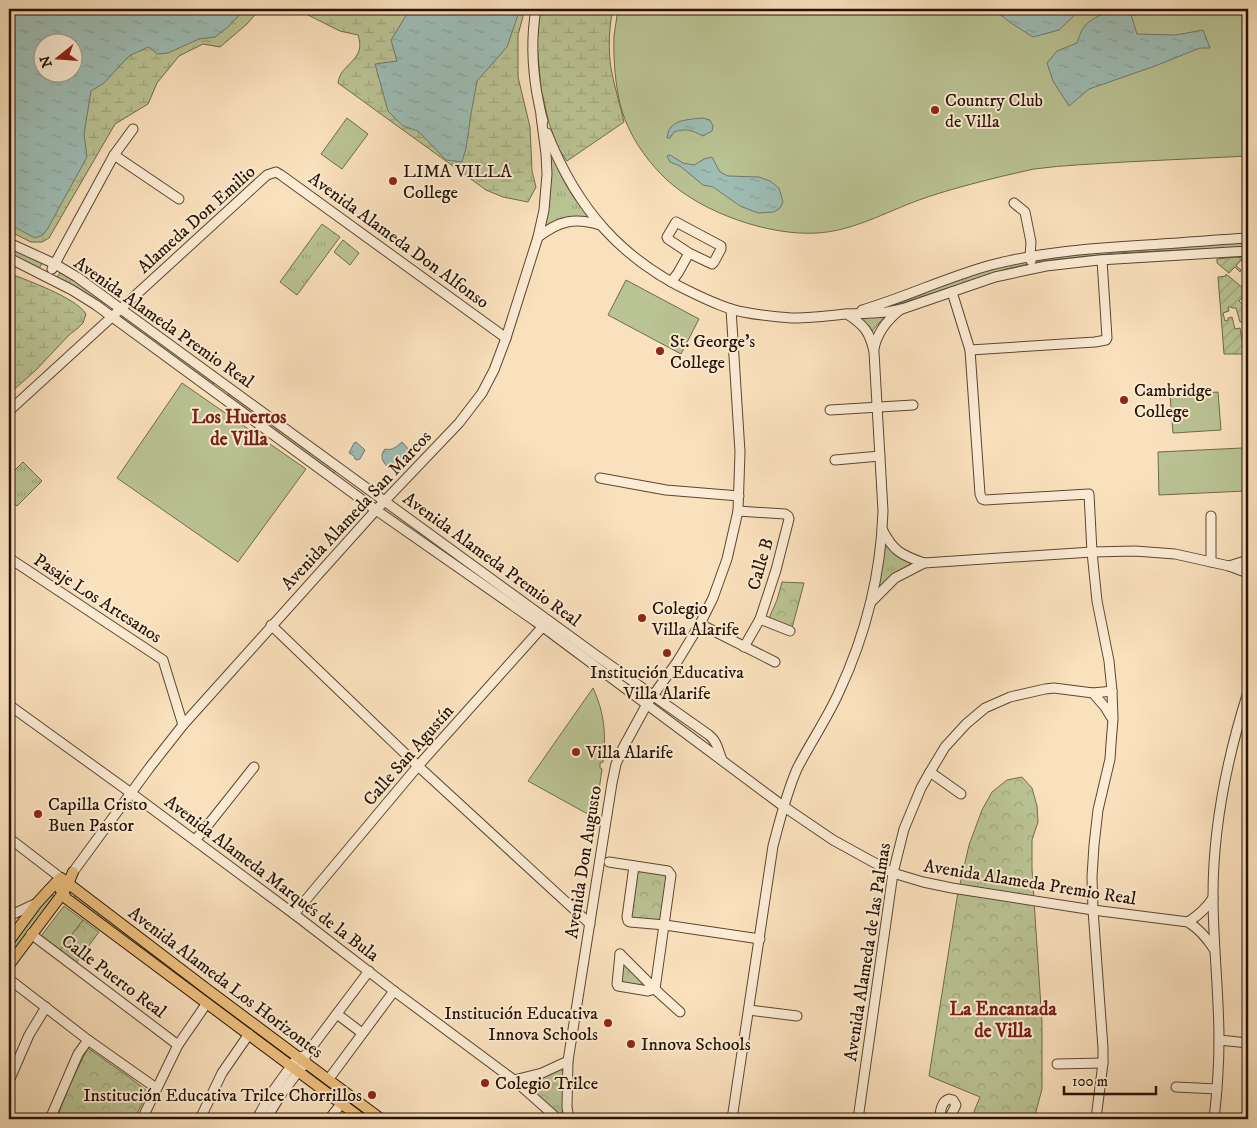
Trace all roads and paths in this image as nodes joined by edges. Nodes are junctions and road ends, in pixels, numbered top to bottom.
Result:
1 (536, 9) edge
2 (541, 116) junction
3 (133, 129) dead end
4 (114, 155) junction
5 (272, 173) joint
6 (179, 199) dead end
7 (1014, 203) dead end
8 (601, 226) junction
9 (538, 237) junction
10 (1248, 238) edge
11 (9, 243) edge
12 (1248, 251) edge
13 (689, 253) junction
14 (1030, 257) junction
15 (9, 258) edge
16 (1102, 260) junction
17 (55, 264) junction
18 (1033, 269) junction
19 (48, 277) junction
20 (671, 282) junction
21 (952, 292) junction
22 (120, 309) junction
23 (731, 309) junction
24 (902, 309) junction
25 (847, 314) junction
26 (112, 317) junction
27 (506, 338) junction
28 (970, 350) junction
29 (874, 352) junction
30 (913, 405) dead end
31 (877, 408) junction
32 (830, 410) dead end
33 (9, 411) edge
34 (880, 456) junction
35 (835, 460) dead end
36 (600, 478) dead end
37 (739, 496) junction
38 (385, 501) junction
39 (376, 510) junction
40 (738, 511) junction
41 (1211, 516) dead end
42 (882, 529) junction
43 (439, 541) junction
44 (433, 550) junction
45 (1092, 552) junction
46 (9, 558) edge
47 (466, 560) junction
48 (1248, 560) edge
49 (1212, 562) junction
50 (924, 563) junction
51 (1229, 566) junction
52 (460, 569) junction
53 (1248, 573) edge
54 (872, 601) junction
55 (760, 619) junction
56 (546, 623) junction
57 (700, 624) junction
58 (271, 625) junction
59 (790, 631) dead end
60 (744, 647) junction
61 (588, 655) junction
62 (775, 662) dead end
63 (1112, 690) junction
64 (1248, 692) edge
65 (1093, 693) junction
66 (653, 695) junction
67 (647, 704) junction
68 (9, 706) edge
69 (1112, 719) junction
70 (183, 725) junction
71 (722, 760) junction
72 (254, 766) dead end
73 (418, 766) junction
74 (930, 772) junction
75 (131, 792) junction
76 (961, 794) dead end
77 (783, 806) junction
78 (10, 840) edge
79 (195, 840) junction
80 (609, 862) dead end
81 (634, 866) junction
82 (72, 872) joint
83 (893, 873) junction
84 (62, 884) junction
85 (1213, 897) junction
86 (37, 903) junction
87 (1093, 910) junction
88 (294, 914) junction
89 (9, 916) edge
90 (1188, 922) junction
91 (590, 924) junction
92 (665, 925) junction
93 (31, 934) junction
94 (760, 939) junction
95 (9, 941) edge
96 (1214, 949) junction
97 (9, 965) edge
98 (369, 971) junction
99 (9, 979) edge
100 (655, 989) junction
101 (394, 992) junction
102 (207, 1003) junction
103 (46, 1007) junction
104 (749, 1010) junction
105 (680, 1012) dead end
106 (337, 1014) junction
107 (797, 1016) dead end
108 (362, 1033) junction
109 (249, 1034) junction
110 (88, 1040) junction
111 (1219, 1040) junction
112 (1248, 1042) edge
113 (178, 1045) junction
114 (568, 1061) junction
115 (300, 1063) junction
116 (1103, 1063) junction
117 (1057, 1064) dead end
118 (328, 1080) junction
119 (514, 1080) junction
120 (9, 1081) edge
121 (1176, 1087) dead end
122 (156, 1088) junction
123 (1216, 1089) junction
124 (342, 1103) junction
125 (50, 1119) edge
126 (142, 1119) edge
127 (200, 1119) edge
128 (257, 1119) edge
129 (266, 1119) edge
130 (329, 1119) edge
131 (362, 1119) edge
132 (381, 1119) edge
133 (558, 1119) edge
134 (569, 1119) edge
135 (732, 1119) edge
136 (858, 1119) edge
137 (941, 1119) edge
138 (949, 1119) edge
139 (1096, 1119) edge
140 (1214, 1119) edge

1 - 2 street
2 - 8 street
2 - 9 street, Avenida Alameda San Marcos
3 - 4 street
4 - 6 street
4 - 17 street
5 - 22 street, Alameda Don Emilio
5 - 27 street, Avenida Alameda Don Alfonso
7 - 14 street
8 - 9 street
8 - 20 street
9 - 27 street, Avenida Alameda San Marcos
10 - 14 street
11 - 17 street, Avenida Alameda Premio Real
12 - 16 street
13 - 13 street
13 - 20 street
14 - 18 street
14 - 25 street
15 - 19 street, Avenida Alameda Premio Real
16 - 18 street
16 - 28 street
17 - 19 street
17 - 22 street, Avenida Alameda Premio Real
18 - 21 street
19 - 26 street, Avenida Alameda Premio Real
20 - 23 street
21 - 24 street
21 - 28 street
22 - 26 street, Alameda Don Emilio
22 - 38 street, Avenida Alameda Premio Real
23 - 25 street
23 - 37 street, Avenida Don Augusto
24 - 25 street
24 - 29 street
25 - 29 street
26 - 33 street, Alameda Don Emilio
26 - 39 street, Avenida Alameda Premio Real
27 - 38 street, Avenida Alameda San Marcos
28 - 45 street
29 - 31 street
30 - 31 street
31 - 32 street
31 - 34 street
34 - 35 street
34 - 42 street
36 - 37 street
37 - 40 street, Avenida Don Augusto
38 - 39 street, Avenida Alameda San Marcos
38 - 43 street, Avenida Alameda Premio Real
39 - 44 street, Avenida Alameda Premio Real
39 - 58 street, Avenida Alameda San Marcos
40 - 55 street, Calle B
40 - 57 street, Avenida Don Augusto
41 - 49 street
42 - 50 street
42 - 54 street
43 - 44 street
43 - 47 street, Avenida Alameda Premio Real
44 - 52 street, Avenida Alameda Premio Real
45 - 49 street
45 - 50 street
45 - 63 street
46 - 70 street, Pasaje Los Artesanos
47 - 52 street
47 - 56 street, Avenida Alameda Premio Real
48 - 51 street
49 - 51 street
50 - 54 street
51 - 53 street
52 - 56 street, Avenida Alameda Premio Real
54 - 77 street
55 - 59 street
55 - 60 street, Calle B
56 - 61 street, Avenida Alameda Premio Real
56 - 73 street, Calle San Agustín
57 - 60 street
57 - 66 street, Avenida Don Augusto
58 - 70 street, Avenida Alameda San Marcos
58 - 73 street
60 - 62 street
61 - 66 street, Avenida Alameda Premio Real
61 - 67 street, Avenida Alameda Premio Real
63 - 65 street, Avenida Alameda de las Palmas
63 - 69 street
64 - 85 street
65 - 69 street
65 - 74 street, Avenida Alameda de las Palmas
66 - 67 street, Avenida Don Augusto
66 - 71 street, Avenida Alameda Premio Real
67 - 71 street, Avenida Alameda Premio Real
67 - 91 street, Avenida Don Augusto
68 - 75 street, Avenida Alameda Marqués de la Bula
69 - 87 street
70 - 75 street, Avenida Alameda San Marcos
71 - 77 street, Avenida Alameda Premio Real
72 - 79 street
73 - 88 street, Calle San Agustín
73 - 91 street
74 - 76 street
74 - 83 street, Avenida Alameda de las Palmas
75 - 79 street, Avenida Alameda Marqués de la Bula
75 - 82 street, Avenida Alameda San Marcos
77 - 83 street, Avenida Alameda Premio Real
77 - 94 street
78 - 84 street, Avenida Alameda Los Horizontes
79 - 88 street, Avenida Alameda Marqués de la Bula
80 - 81 street
81 - 92 street
81 - 92 street
82 - 84 main road, Avenida Alameda San Marcos
83 - 87 street, Avenida Alameda Premio Real
83 - 136 street, Avenida Alameda de las Palmas
84 - 86 main road, Avenida Alameda San Marcos
84 - 93 main road, Avenida Alameda San Marcos
84 - 102 main road, Avenida Alameda Los Horizontes
84 - 115 main road, Avenida Alameda Los Horizontes
85 - 90 street
85 - 96 street
86 - 89 street
86 - 95 main road, Avenida Alameda San Marcos
87 - 90 street, Avenida Alameda Premio Real
87 - 116 street
88 - 98 street, Avenida Alameda Marqués de la Bula
90 - 96 street
91 - 114 street, Avenida Don Augusto
92 - 94 street
92 - 100 street
93 - 97 main road, Avenida Alameda San Marcos
93 - 113 street, Calle Puerto Real
94 - 104 street
96 - 111 street
98 - 101 street, Avenida Alameda Marqués de la Bula
98 - 106 street
99 - 103 street
100 - 100 street
100 - 105 street
101 - 108 street
101 - 119 street, Avenida Alameda Marqués de la Bula
102 - 109 main road, Avenida Alameda Los Horizontes
102 - 113 street
103 - 110 street
103 - 120 street
104 - 107 street
104 - 135 street
106 - 108 street
106 - 115 street
108 - 118 street
109 - 115 main road, Avenida Alameda Los Horizontes
109 - 127 street
110 - 122 street
110 - 125 street
111 - 112 street
111 - 123 street
113 - 122 street
114 - 119 street
114 - 134 street, Avenida Don Augusto
115 - 118 main road, Avenida Alameda Los Horizontes
115 - 124 main road, Avenida Alameda Los Horizontes
115 - 128 street
115 - 129 street
116 - 117 street
116 - 139 street
118 - 132 main road, Avenida Alameda Los Horizontes
119 - 133 street, Avenida Alameda Marqués de la Bula
121 - 123 street
122 - 126 street
123 - 140 street
124 - 130 street
124 - 131 main road, Avenida Alameda Los Horizontes
137 - 138 street

